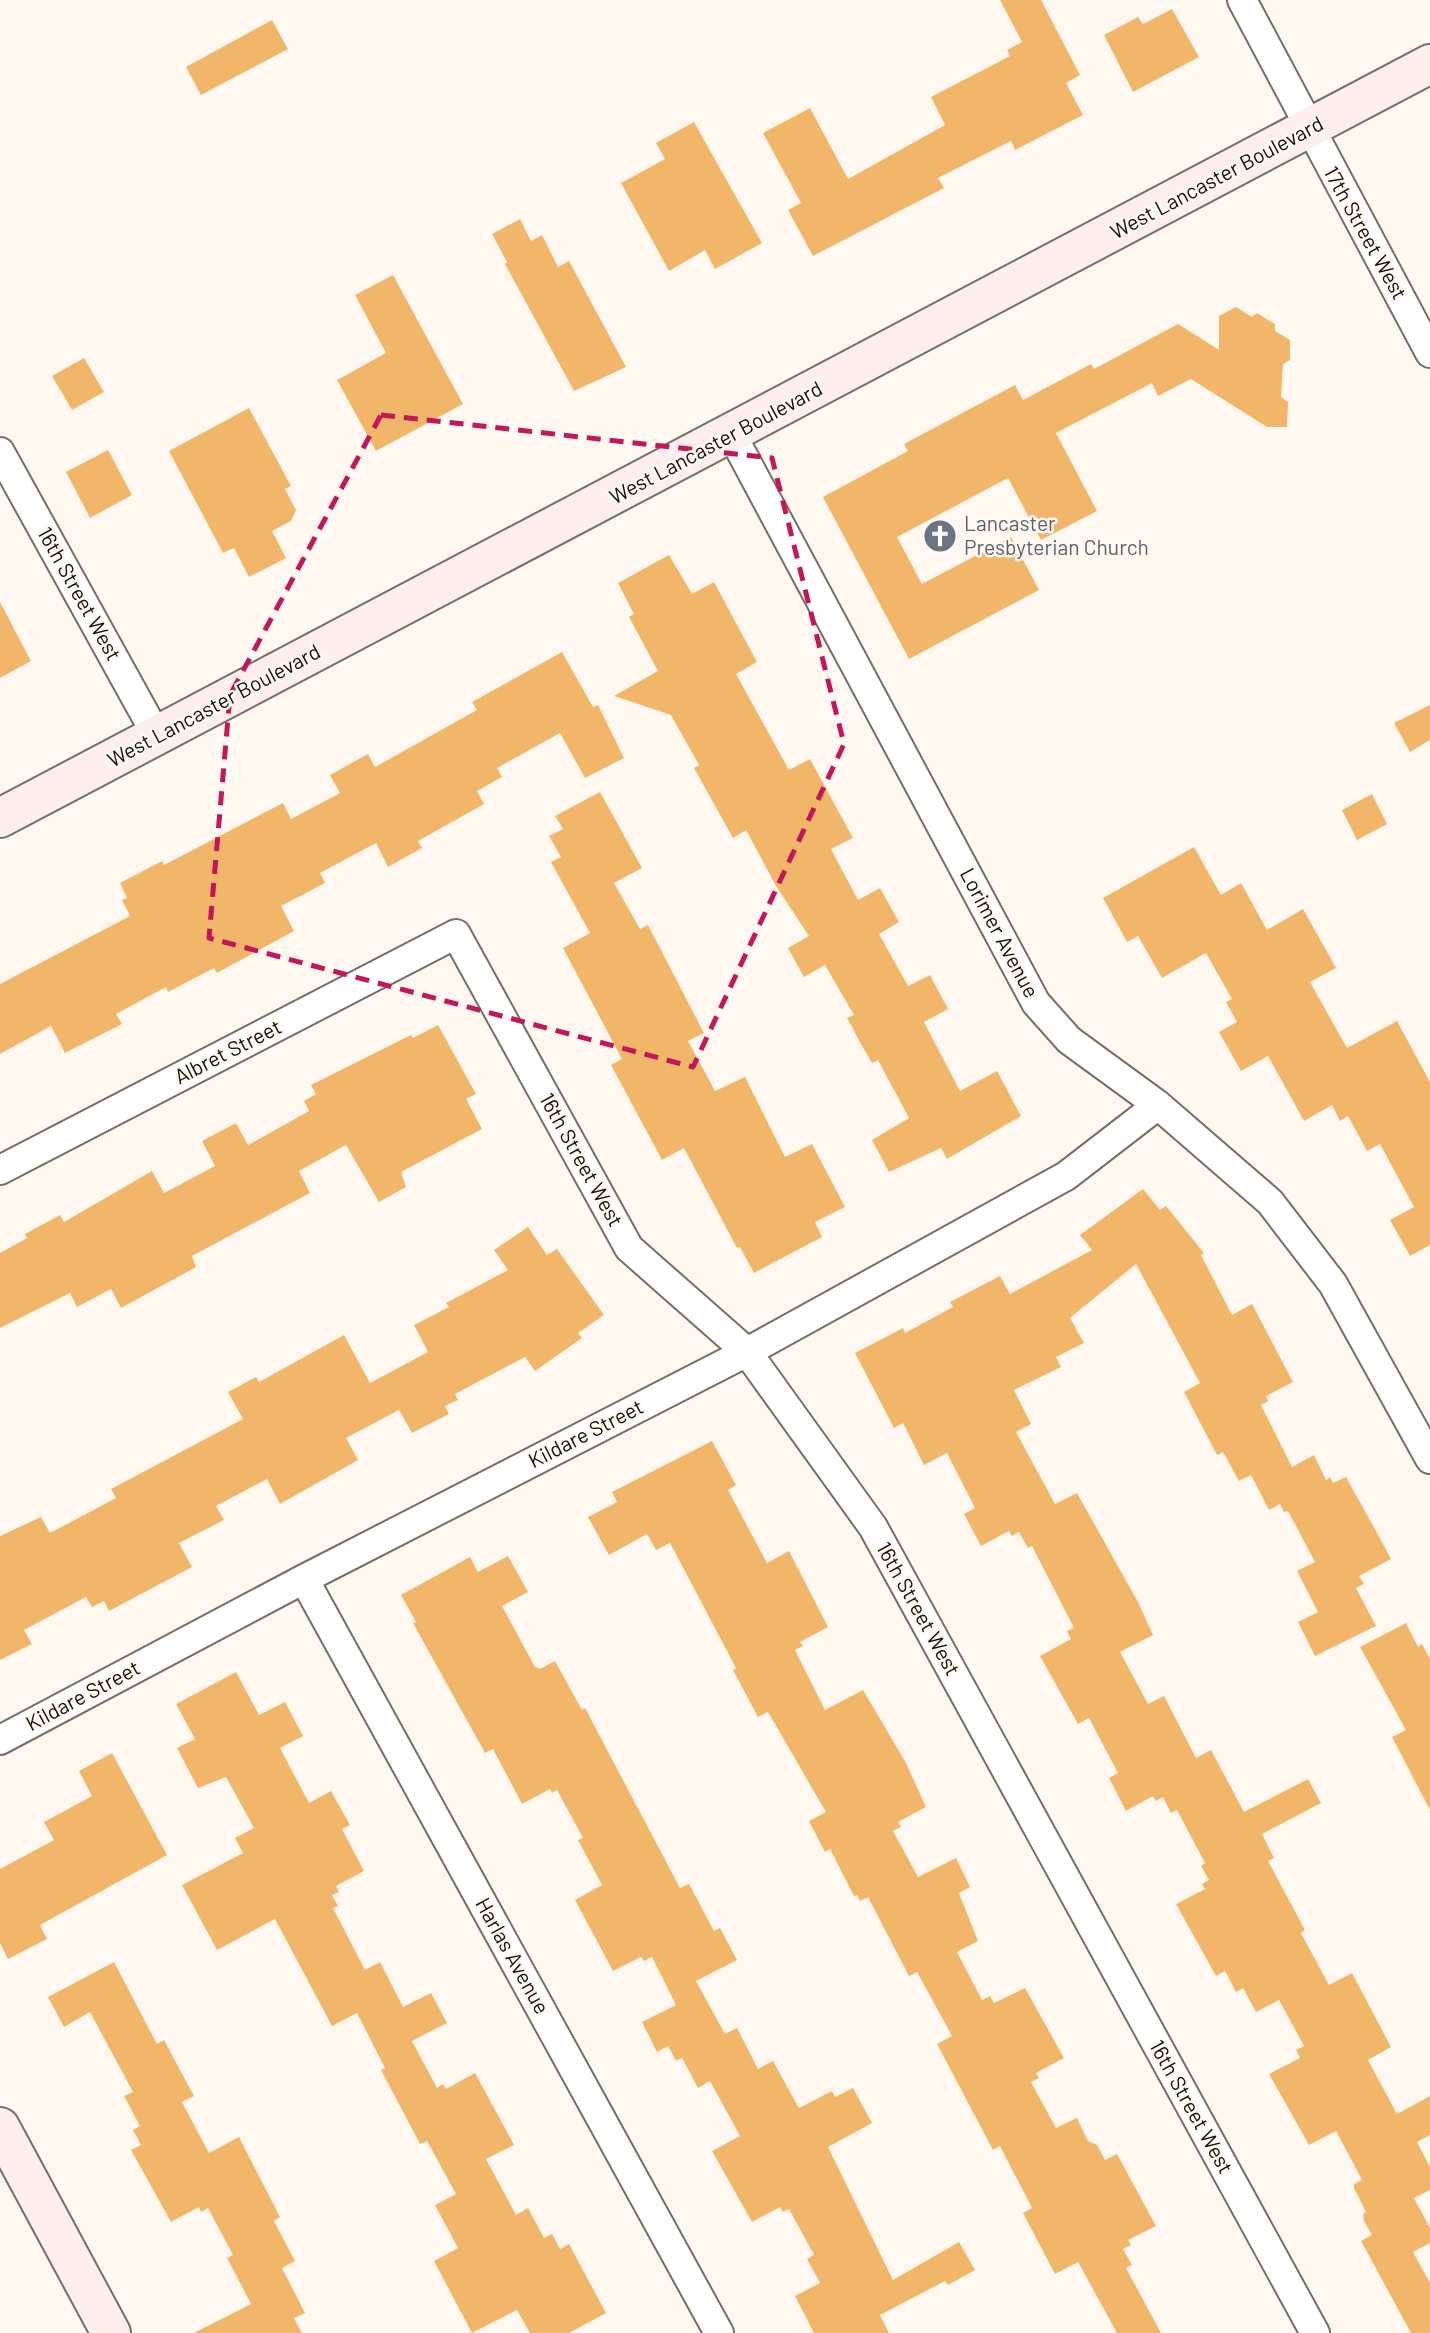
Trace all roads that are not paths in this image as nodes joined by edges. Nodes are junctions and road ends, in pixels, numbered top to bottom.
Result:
1 (1242, 0) edge
2 (1430, 64) edge
3 (1308, 130) junction
4 (1430, 353) edge
5 (732, 435) junction
6 (0, 452) edge
7 (158, 736) junction
8 (0, 818) edge
9 (456, 934) joint
10 (1158, 1105) junction
11 (0, 1170) edge
12 (747, 1352) junction
13 (1430, 1459) edge
14 (304, 1578) junction
15 (0, 1740) edge
16 (0, 2127) edge
17 (111, 2333) edge
18 (719, 2333) edge
19 (1315, 2333) edge

1 - 3 street, 17th Street West
2 - 3 street, West Lancaster Boulevard
3 - 4 street, 17th Street West
3 - 5 street, West Lancaster Boulevard
5 - 7 street, West Lancaster Boulevard
5 - 10 street, Lorimer Avenue
6 - 7 street, 16th Street West
7 - 8 street, West Lancaster Boulevard
9 - 11 street, Albret Street
9 - 12 street, 16th Street West
10 - 12 street, Kildare Street
10 - 13 street, Lorimer Avenue
12 - 14 street, Kildare Street
12 - 19 street, 16th Street West
14 - 15 street, Kildare Street
14 - 18 street, Harlas Avenue
16 - 17 street

